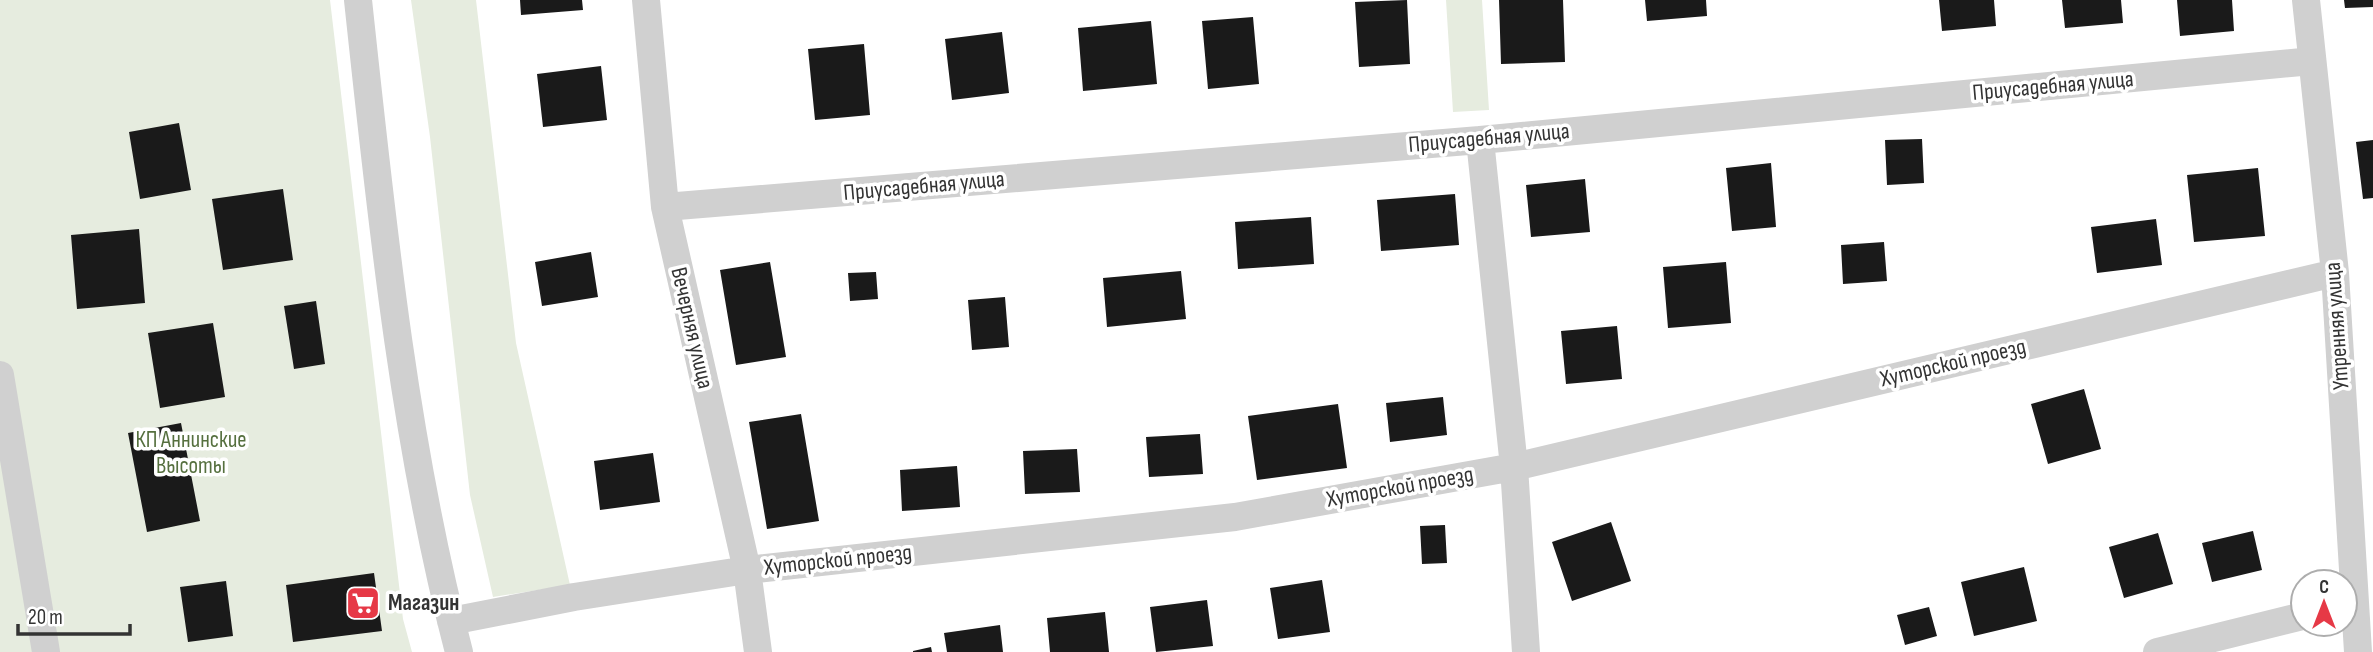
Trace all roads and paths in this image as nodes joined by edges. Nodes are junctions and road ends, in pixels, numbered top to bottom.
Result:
1 (358, 0) edge
2 (646, 0) edge
3 (2306, 0) edge
4 (2312, 61) junction
5 (1480, 140) junction
6 (665, 207) junction
7 (2335, 273) junction
8 (0, 375) edge
9 (1514, 467) junction
10 (9, 496) edge
11 (2348, 568) edge
12 (747, 570) junction
13 (2289, 619) edge
14 (451, 621) junction
15 (46, 652) edge
16 (459, 652) edge
17 (758, 652) edge
18 (1526, 652) edge
19 (2157, 652) edge

1 - 14 street
2 - 6 street, Вечерняя улица
3 - 4 street, Утренняя улица
4 - 5 street, Приусадебная улица
4 - 7 street, Утренняя улица
5 - 6 street, Приусадебная улица
5 - 9 street
6 - 12 street, Вечерняя улица
7 - 9 street, Хуторской проезд
7 - 11 street, Утренняя улица
8 - 10 street
9 - 12 street, Хуторской проезд
9 - 18 street
10 - 15 street
12 - 14 street, Хуторской проезд
12 - 17 street, Вечерняя улица
13 - 19 street
14 - 16 street

